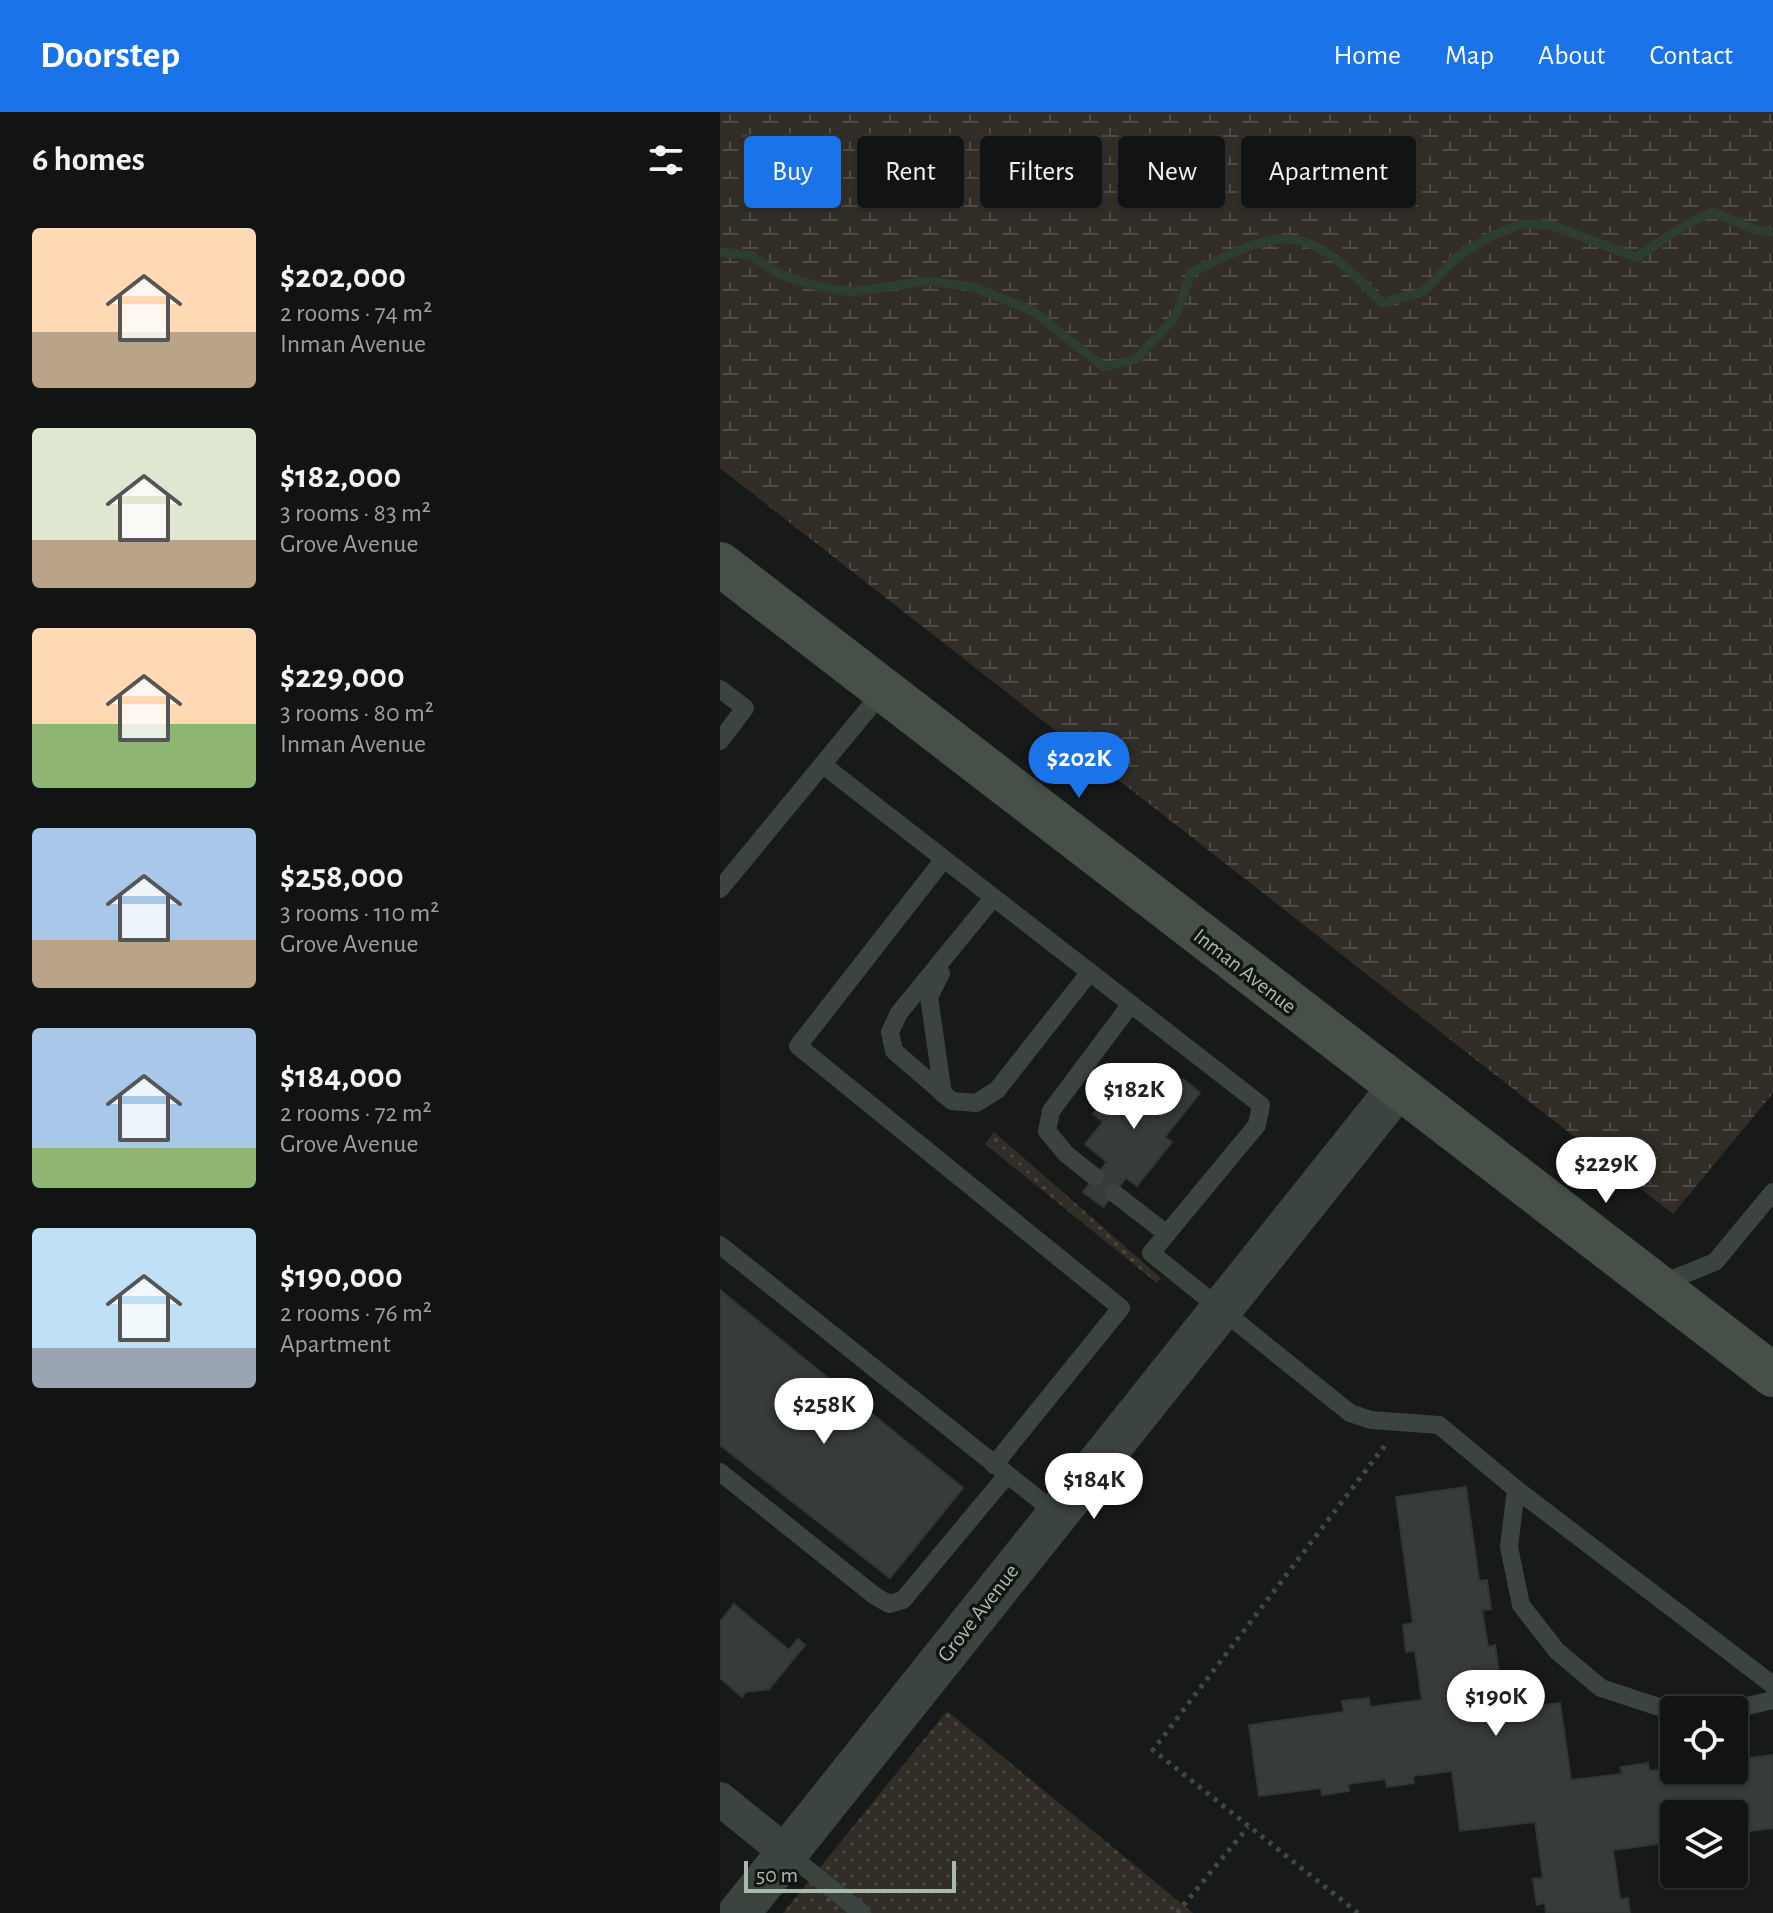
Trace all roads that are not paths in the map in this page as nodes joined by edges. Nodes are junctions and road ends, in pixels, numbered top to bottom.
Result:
1 (720, 564) edge
2 (720, 689) edge
3 (883, 691) junction
4 (720, 741) edge
5 (823, 765) junction
6 (944, 859) junction
7 (723, 878) edge
8 (993, 898) junction
9 (954, 945) junction
10 (1090, 972) junction
11 (1131, 1004) junction
12 (1397, 1089) junction
13 (943, 1094) junction
14 (1095, 1177) dead end
15 (1773, 1192) edge
16 (1114, 1193) dead end
17 (1167, 1234) junction
18 (720, 1245) edge
19 (1656, 1286) junction
20 (1221, 1311) junction
21 (1773, 1375) edge
22 (1000, 1470) junction
23 (720, 1472) edge
24 (1516, 1489) junction
25 (1057, 1514) junction
26 (1773, 1685) edge
27 (1773, 1700) edge
28 (1748, 1706) edge
29 (1660, 1707) edge
30 (720, 1799) edge
31 (787, 1853) junction
32 (739, 1913) edge
33 (862, 1913) edge

1 - 3 main road, Inman Avenue
2 - 4 lane
3 - 5 lane
3 - 12 main road, Inman Avenue
5 - 6 lane
5 - 7 lane
6 - 8 lane
6 - 22 lane
8 - 9 lane
8 - 10 lane
9 - 13 lane
9 - 13 lane
10 - 11 lane
10 - 13 lane
11 - 14 lane
11 - 17 lane
12 - 19 main road, Inman Avenue
12 - 20 street, Grove Avenue
15 - 19 lane
16 - 17 lane
17 - 20 lane
18 - 22 lane
19 - 21 main road, Inman Avenue
20 - 24 lane
20 - 25 street, Grove Avenue
22 - 23 lane
22 - 25 lane
24 - 26 lane
24 - 29 lane
25 - 31 street, Grove Avenue
27 - 28 lane
30 - 31 street
31 - 32 street, Grove Avenue
31 - 33 lane

